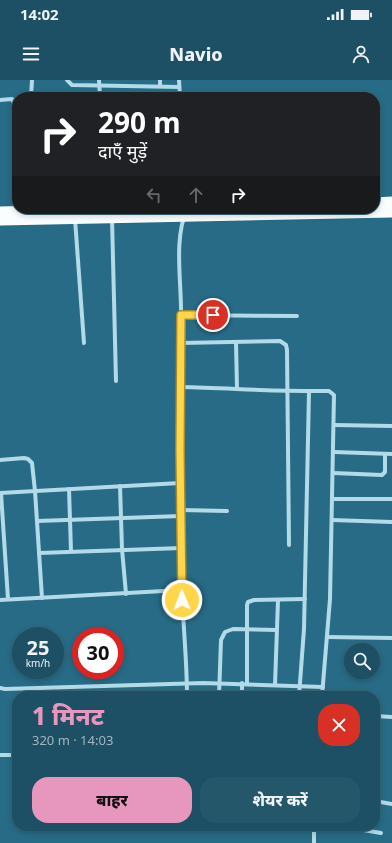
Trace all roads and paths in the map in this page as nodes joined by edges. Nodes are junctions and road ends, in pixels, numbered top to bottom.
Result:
1 (32, 80) edge
2 (67, 80) edge
3 (129, 80) edge
4 (160, 80) edge
5 (179, 80) edge
6 (99, 82) edge
7 (129, 86) junction
8 (160, 86) junction
9 (179, 87) junction
10 (31, 92) edge
11 (100, 92) edge
12 (180, 92) edge
13 (12, 99) edge
14 (0, 100) edge
15 (392, 202) edge
16 (380, 203) edge
17 (12, 211) edge
18 (0, 212) edge
19 (380, 212) edge
20 (392, 212) edge
21 (161, 214) edge
22 (185, 214) edge
23 (112, 218) junction
24 (74, 219) junction
25 (0, 220) edge
26 (181, 315) junction
27 (297, 316) dead end
28 (236, 342) junction
29 (84, 343) dead end
30 (180, 343) junction
31 (116, 382) dead end
32 (181, 387) junction
33 (236, 389) junction
34 (288, 392) junction
35 (309, 392) junction
36 (334, 426) junction
37 (392, 426) edge
38 (334, 452) junction
39 (384, 454) junction
40 (392, 454) edge
41 (0, 460) edge
42 (333, 472) junction
43 (180, 483) junction
44 (120, 486) junction
45 (69, 489) junction
46 (35, 491) junction
47 (0, 493) edge
48 (332, 499) junction
49 (392, 499) edge
50 (181, 510) junction
51 (228, 511) dead end
52 (181, 516) junction
53 (121, 518) junction
54 (70, 520) junction
55 (332, 520) junction
56 (37, 521) junction
57 (392, 522) edge
58 (289, 545) dead end
59 (182, 548) junction
60 (122, 549) junction
61 (71, 551) junction
62 (39, 553) junction
63 (182, 590) junction
64 (126, 594) junction
65 (42, 598) junction
66 (8, 599) junction
67 (304, 599) junction
68 (0, 600) edge
69 (278, 600) junction
70 (247, 629) junction
71 (277, 630) junction
72 (327, 637) junction
73 (392, 638) edge
74 (242, 683) junction
75 (187, 684) junction
76 (219, 684) junction
77 (247, 684) junction
78 (275, 685) junction
79 (300, 686) junction
80 (323, 686) junction
81 (0, 688) edge
82 (187, 691) edge
83 (219, 691) edge
84 (242, 691) edge
85 (300, 691) edge
86 (322, 691) edge
87 (380, 716) edge
88 (392, 717) edge
89 (0, 755) edge
90 (12, 755) edge
91 (380, 802) edge
92 (392, 804) edge
93 (314, 831) edge
94 (369, 831) edge
95 (381, 833) dead end
96 (314, 843) edge

1 - 10 street
2 - 6 street
3 - 7 street
4 - 8 street
5 - 9 street
6 - 7 street
6 - 11 street
7 - 8 street
8 - 9 street
9 - 12 street
13 - 14 street
15 - 16 highway
17 - 18 highway
19 - 20 highway
21 - 23 highway
22 - 26 street
23 - 24 highway
23 - 31 street
24 - 25 highway
24 - 29 street
26 - 27 street
26 - 30 street
28 - 30 street
28 - 33 street
28 - 34 street
30 - 32 street
32 - 33 street
32 - 43 street
33 - 34 street
34 - 35 street
34 - 58 street
35 - 36 street
35 - 67 street
36 - 37 street
36 - 38 street
38 - 39 street
38 - 42 street
39 - 40 street
39 - 42 street
41 - 46 street
42 - 48 street
43 - 44 street
43 - 50 street
44 - 45 street
44 - 53 street
45 - 46 street
45 - 54 street
46 - 47 street
46 - 56 street
47 - 66 street
48 - 49 street
48 - 55 street
50 - 51 street
50 - 52 street
52 - 53 street
52 - 59 street
53 - 54 street
53 - 60 street
54 - 56 street
54 - 61 street
55 - 57 street
55 - 72 street
56 - 62 street
59 - 60 street
59 - 63 street
60 - 61 street
60 - 64 street
61 - 62 street
62 - 65 street
63 - 64 street
63 - 75 street
64 - 65 street
65 - 66 street
66 - 68 street
67 - 69 street
67 - 79 street
69 - 70 street
69 - 71 street
70 - 71 street
70 - 76 street
70 - 77 street
71 - 78 street
72 - 73 street
72 - 80 street
74 - 76 street
74 - 77 street
74 - 84 street
75 - 76 street
75 - 81 street
75 - 82 street
76 - 83 street
77 - 78 street
78 - 79 street
79 - 80 street
79 - 85 street
80 - 86 street
87 - 88 street
89 - 90 street
91 - 92 street
93 - 96 street
94 - 95 street

